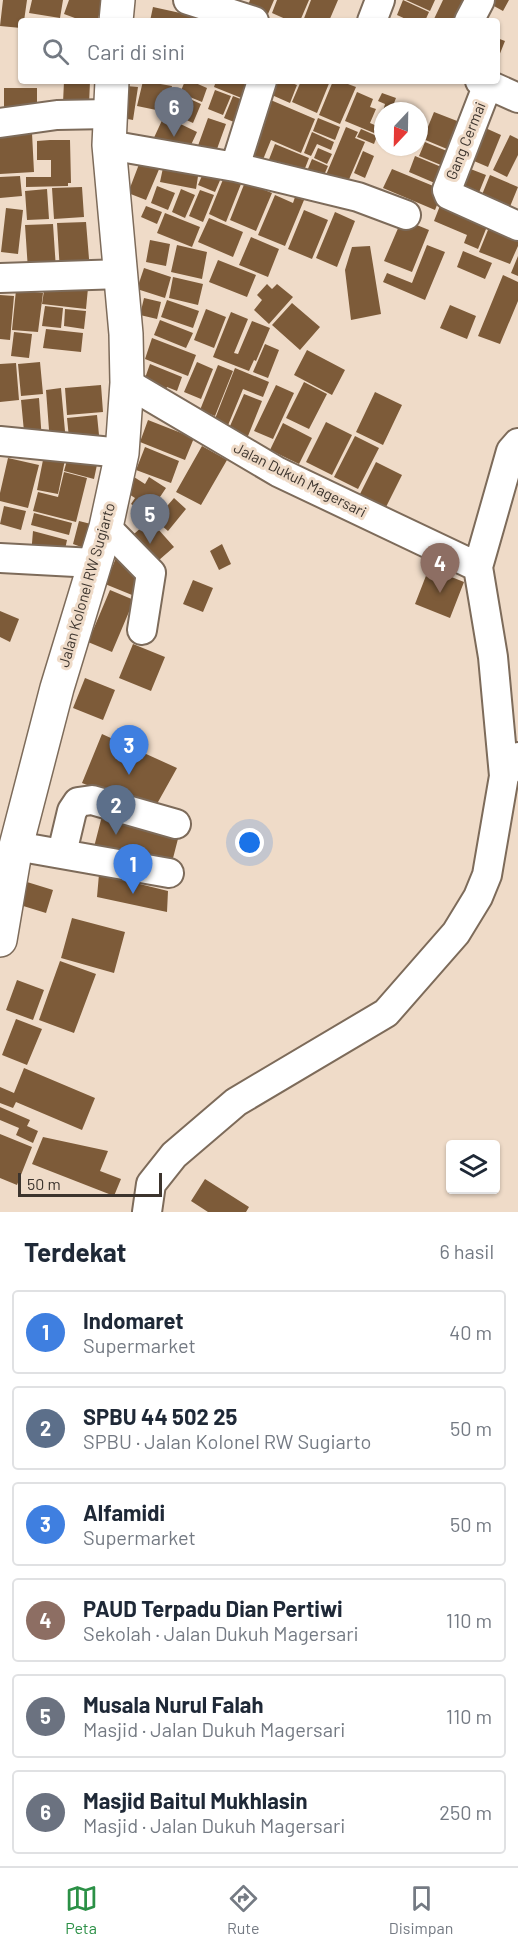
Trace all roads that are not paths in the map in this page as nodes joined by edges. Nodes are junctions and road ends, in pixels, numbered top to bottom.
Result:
1 (118, 0) edge
2 (188, 0) edge
3 (380, 0) edge
4 (480, 0) edge
5 (116, 18) edge
6 (245, 18) edge
7 (373, 18) edge
8 (471, 18) edge
9 (112, 84) edge
10 (261, 84) edge
11 (484, 84) edge
12 (486, 84) edge
13 (518, 98) edge
14 (0, 123) edge
15 (109, 129) junction
16 (235, 167) junction
17 (406, 215) dead end
18 (518, 226) edge
19 (122, 274) junction
20 (0, 278) edge
21 (127, 384) junction
22 (0, 441) edge
23 (518, 443) edge
24 (122, 453) junction
25 (106, 527) junction
26 (0, 558) edge
27 (94, 563) junction
28 (478, 567) junction
29 (142, 630) dead end
30 (511, 766) edge
31 (176, 824) dead end
32 (16, 846) junction
33 (62, 853) junction
34 (169, 873) dead end
35 (0, 939) edge
36 (147, 1212) edge

1 - 5 main road
2 - 6 street
3 - 7 street
4 - 8 street
9 - 15 main road, Jalan Kolonel RW Sugiarto
10 - 16 street
11 - 18 street, Gang Cermai
12 - 13 street
14 - 15 street
15 - 16 street
15 - 19 main road, Jalan Kolonel RW Sugiarto
16 - 17 street
19 - 20 street
19 - 21 main road, Jalan Kolonel RW Sugiarto
21 - 24 main road, Jalan Kolonel RW Sugiarto
21 - 28 street, Jalan Dukuh Magersari
22 - 24 street
23 - 28 street
24 - 25 main road, Jalan Kolonel RW Sugiarto
25 - 27 main road, Jalan Kolonel RW Sugiarto
25 - 29 street
26 - 27 street
27 - 32 main road, Jalan Kolonel RW Sugiarto
28 - 30 street
30 - 36 street
31 - 33 street
32 - 33 street
32 - 35 main road, Jalan Kolonel RW Sugiarto
33 - 34 street

